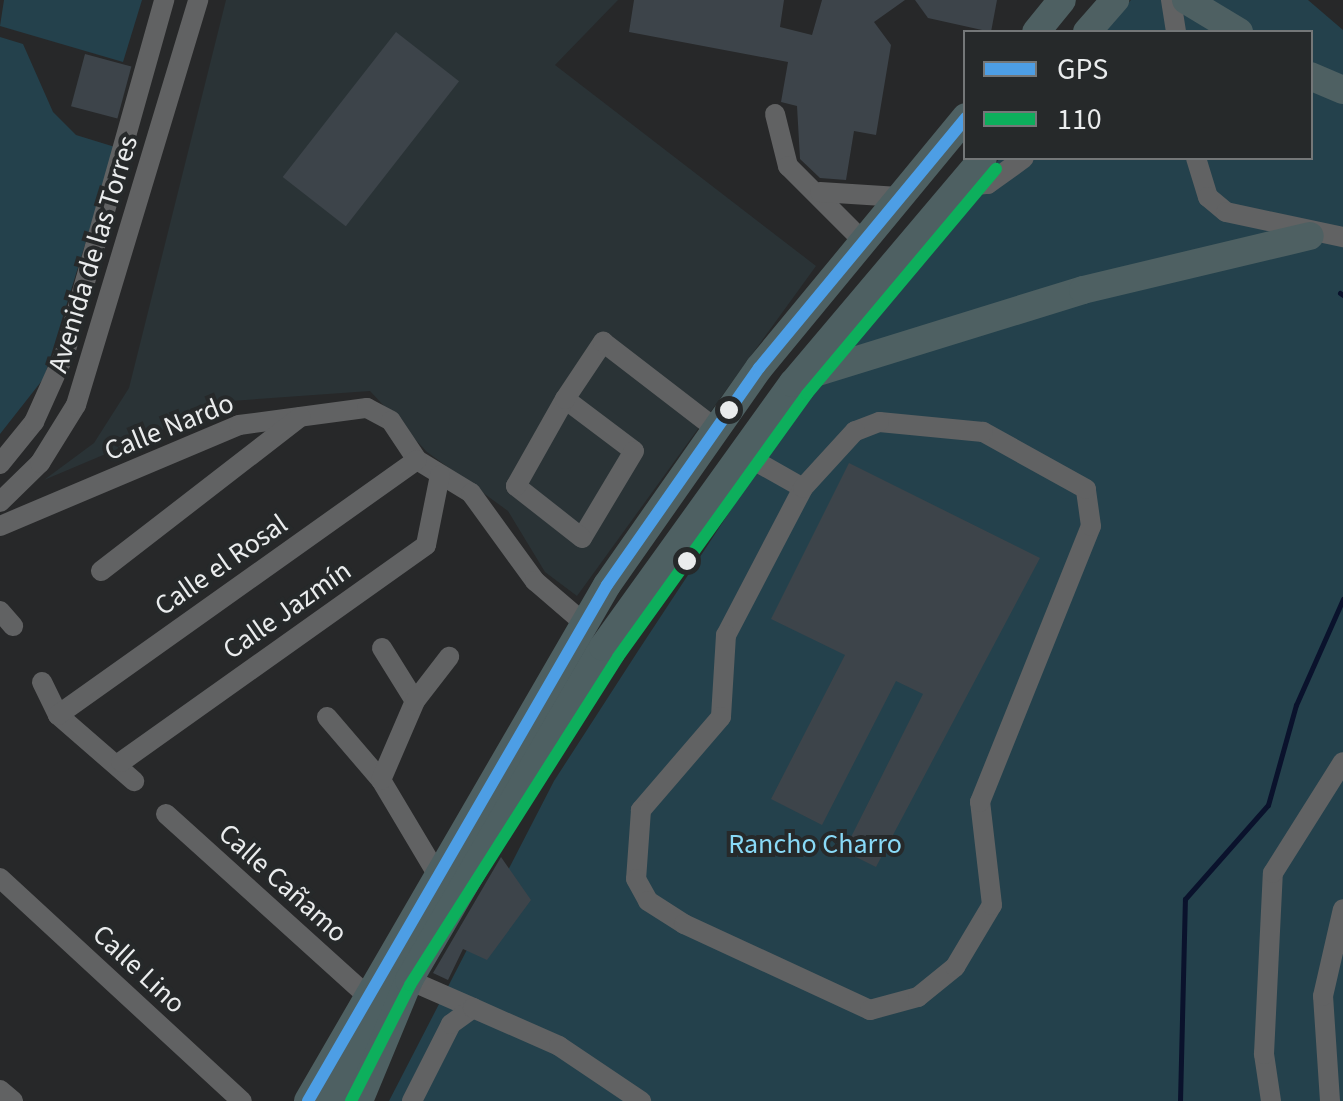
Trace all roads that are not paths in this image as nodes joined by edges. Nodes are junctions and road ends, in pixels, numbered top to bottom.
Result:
1 (164, 0) edge
2 (198, 0) edge
3 (1062, 0) edge
4 (1114, 0) edge
5 (1171, 0) edge
6 (1186, 0) edge
7 (1038, 30) edge
8 (1089, 30) edge
9 (1176, 30) edge
10 (1236, 30) edge
11 (1313, 77) edge
12 (1343, 90) edge
13 (775, 114) dead end
14 (963, 121) edge
15 (125, 142) junction
16 (154, 148) junction
17 (980, 160) edge
18 (1021, 160) edge
19 (1197, 160) edge
20 (958, 186) junction
21 (820, 192) junction
22 (900, 197) junction
23 (1310, 236) junction
24 (1343, 237) edge
25 (863, 241) junction
26 (792, 383) junction
27 (565, 399) junction
28 (306, 412) junction
29 (716, 429) junction
30 (741, 454) junction
31 (417, 460) junction
32 (0, 464) edge
33 (440, 476) junction
34 (803, 488) junction
35 (0, 502) edge
36 (0, 526) edge
37 (101, 571) dead end
38 (584, 623) junction
39 (382, 648) dead end
40 (449, 656) dead end
41 (42, 682) dead end
42 (415, 701) junction
43 (58, 715) junction
44 (327, 717) dead end
45 (121, 762) junction
46 (1343, 762) edge
47 (381, 780) junction
48 (134, 781) dead end
49 (166, 814) dead end
50 (482, 846) junction
51 (436, 874) junction
52 (0, 878) edge
53 (1343, 909) edge
54 (409, 980) junction
55 (364, 994) junction
56 (473, 1008) junction
57 (341, 1034) junction
58 (0, 1090) edge
59 (620, 1096) edge
60 (13, 1101) edge
61 (242, 1101) edge
62 (294, 1101) edge
63 (308, 1101) edge
64 (330, 1101) edge
65 (359, 1101) edge
66 (412, 1101) edge
67 (641, 1101) edge
68 (1271, 1101) edge
69 (1330, 1101) edge

1 - 15 street, Avenida de las Torres
2 - 16 street, Avenida de las Torres
3 - 7 highway
4 - 8 highway
5 - 9 street
6 - 10 highway
11 - 12 highway
13 - 21 street
14 - 22 highway
15 - 16 street
15 - 32 street, Avenida de las Torres
16 - 35 street, Avenida de las Torres
17 - 20 highway
18 - 20 street
19 - 23 street
20 - 26 highway
21 - 22 street
21 - 25 street
22 - 25 highway
23 - 24 street
23 - 26 highway
25 - 29 highway
26 - 30 highway
27 - 27 street
27 - 29 street
28 - 31 street, Calle Nardo
28 - 36 street, Calle Nardo
28 - 37 street
29 - 38 highway
30 - 34 street
30 - 50 highway
31 - 33 street
31 - 43 street, Calle el Rosal
33 - 38 street
33 - 45 street, Calle Jazmín
34 - 34 street
38 - 51 highway
39 - 42 street
40 - 42 street
41 - 43 street
42 - 47 street
43 - 45 street
44 - 47 street
45 - 48 street
46 - 68 street
47 - 51 street
49 - 55 street, Calle Cañamo
50 - 54 highway
50 - 64 highway
51 - 55 highway
52 - 61 street, Calle Lino
53 - 69 street
54 - 56 street
54 - 65 highway
55 - 57 highway
56 - 59 street
56 - 66 street
57 - 62 highway
57 - 63 highway
58 - 60 street
59 - 67 street

